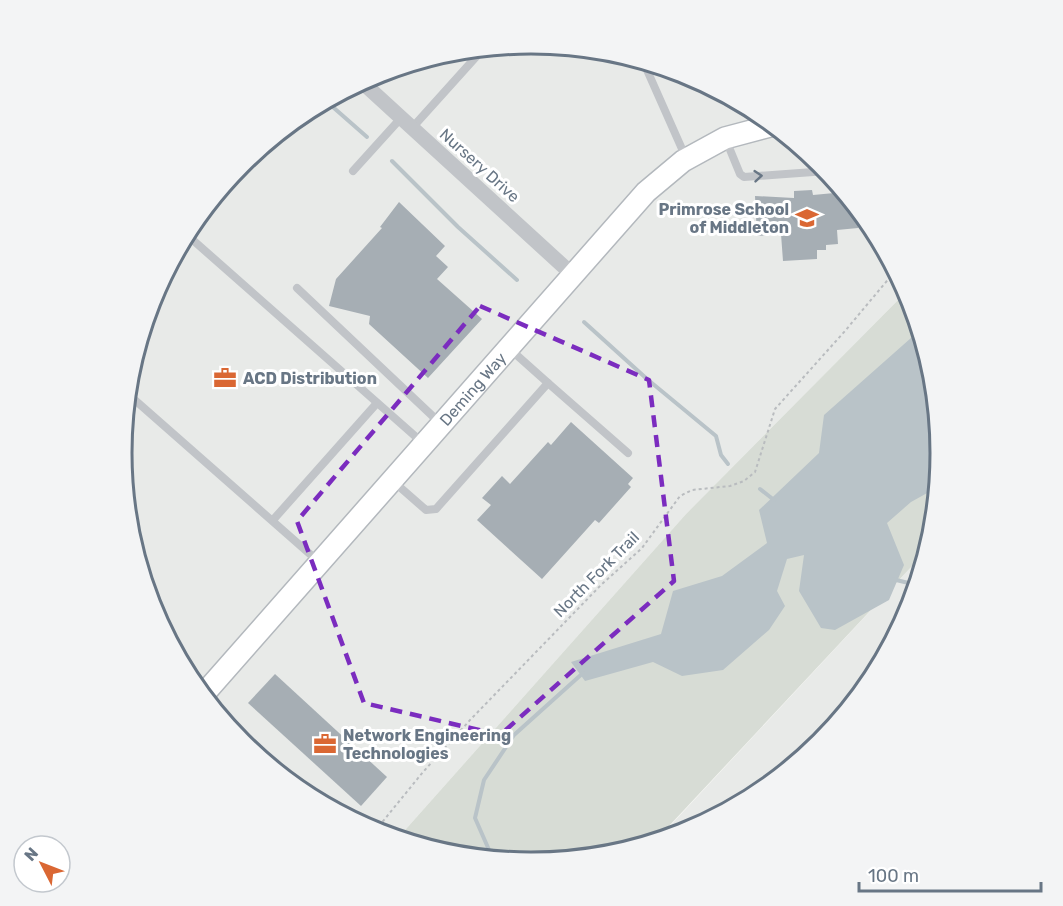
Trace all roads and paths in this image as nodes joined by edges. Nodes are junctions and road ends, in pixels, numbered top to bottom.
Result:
1 (474, 58) edge
2 (648, 72) edge
3 (369, 89) edge
4 (407, 123) junction
5 (763, 128) edge
6 (725, 138) junction
7 (687, 159) junction
8 (353, 171) dead end
9 (815, 172) edge
10 (194, 241) edge
11 (574, 276) junction
12 (889, 278) edge
13 (297, 288) dead end
14 (510, 349) junction
15 (548, 383) junction
16 (136, 401) edge
17 (377, 403) junction
18 (442, 425) junction
19 (425, 445) junction
20 (628, 453) dead end
21 (393, 480) junction
22 (273, 520) junction
23 (320, 563) junction
24 (209, 688) edge
25 (382, 823) edge

1 - 4 lane
2 - 7 lane
3 - 4 street, Nursery Drive
4 - 8 lane
4 - 11 street, Nursery Drive
5 - 6 street, Deming Way
6 - 7 street, Deming Way
6 -> 9 lane
7 - 11 street, Deming Way
10 - 17 lane
11 - 14 street, Deming Way
12 - 25 path, North Fork Trail
13 - 18 lane
14 - 15 lane
14 - 18 street, Deming Way
15 - 20 lane
15 - 21 lane
16 - 22 lane
17 - 19 lane
17 - 22 lane
18 - 19 street, Deming Way
19 - 21 street, Deming Way
21 - 23 street, Deming Way
22 - 23 lane
23 - 24 street, Deming Way

